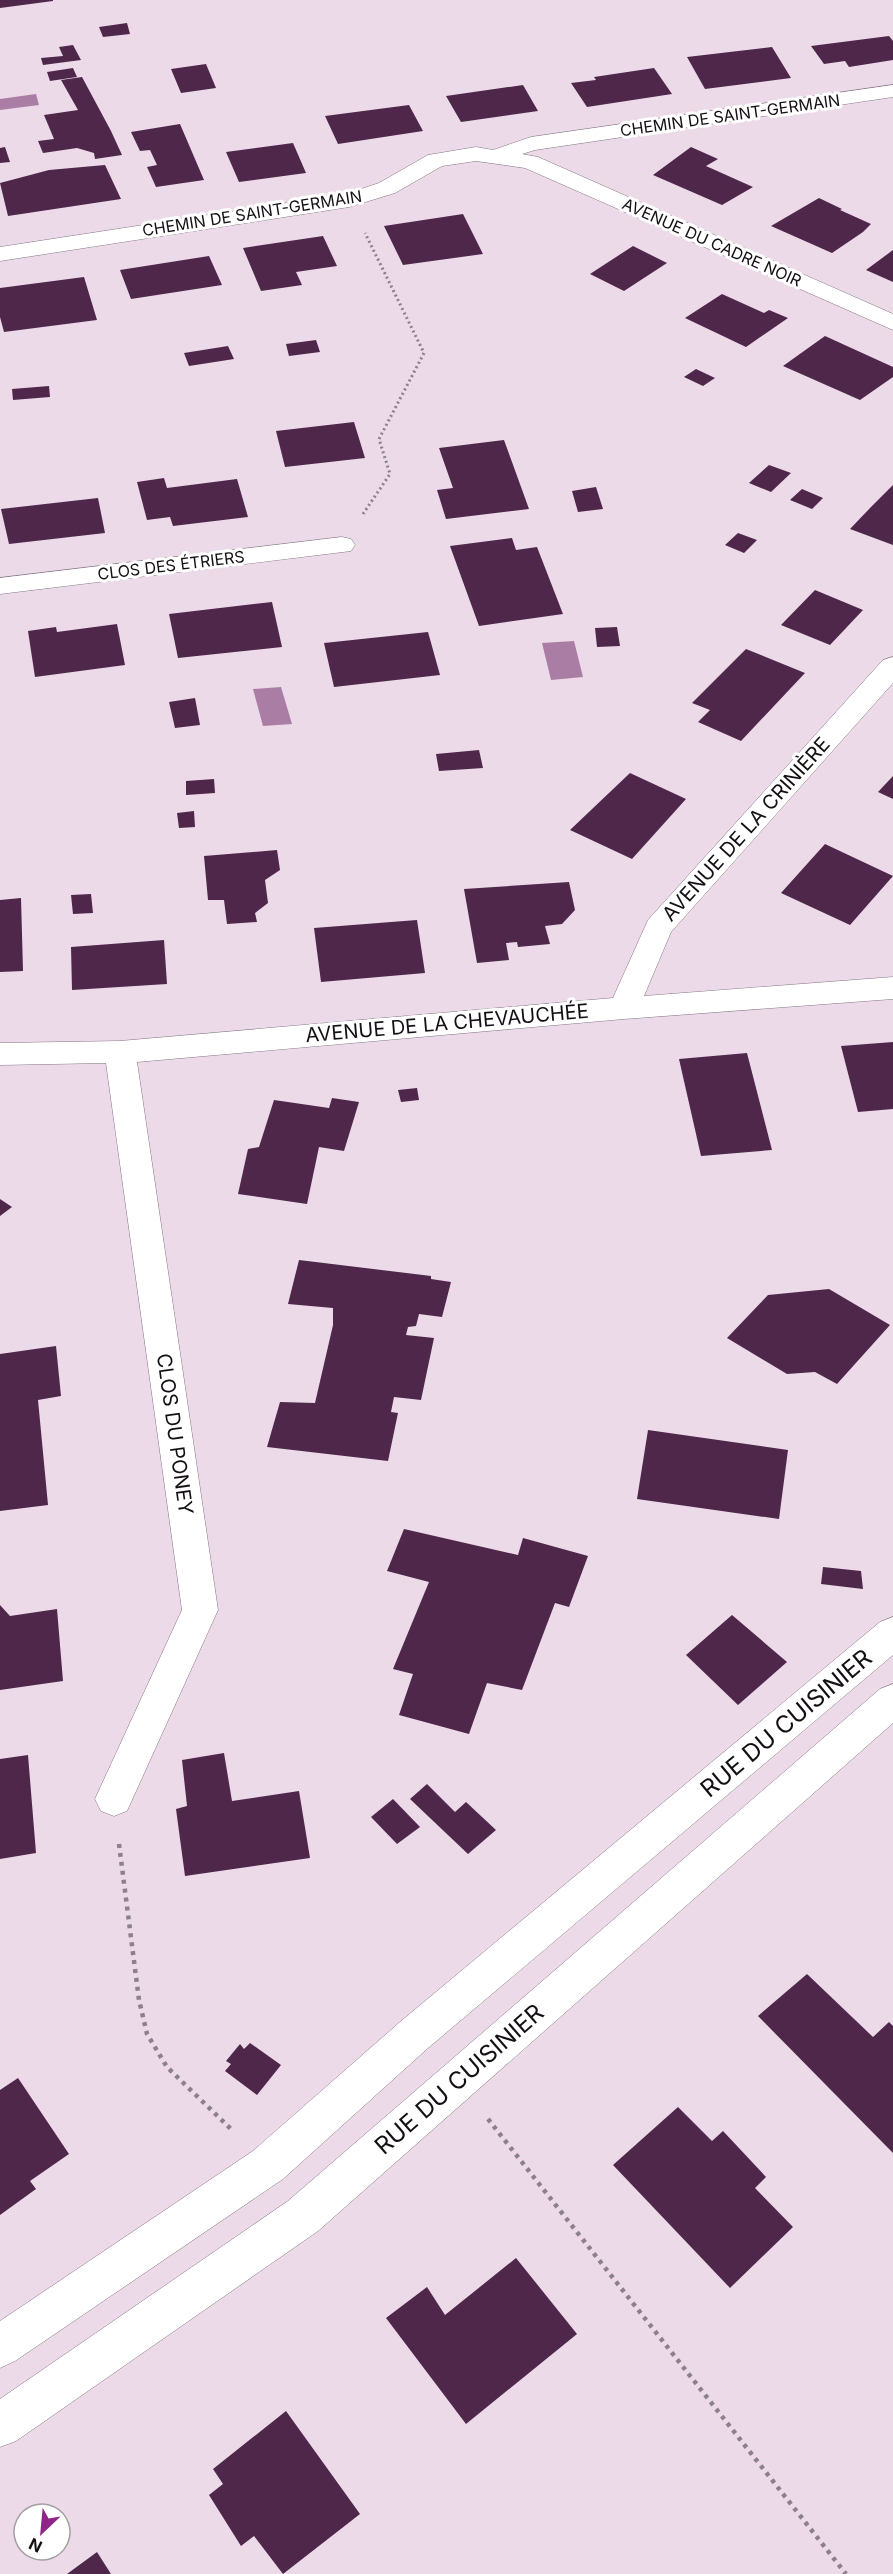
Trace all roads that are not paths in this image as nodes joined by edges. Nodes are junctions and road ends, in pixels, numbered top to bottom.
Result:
1 (893, 91) edge
2 (497, 155) junction
3 (530, 162) joint
4 (0, 254) edge
5 (893, 323) edge
6 (342, 545) road end
7 (0, 586) edge
8 (893, 666) edge
9 (893, 988) edge
10 (624, 1008) junction
11 (120, 1052) junction
12 (0, 1054) edge
13 (893, 1633) edge
14 (893, 1700) edge
15 (114, 1799) road end
16 (0, 2346) edge
17 (0, 2425) edge

1 - 2 street, CHEMIN DE SAINT-GERMAIN
2 - 3 street, CHEMIN DE SAINT-GERMAIN
2 - 4 street, CHEMIN DE SAINT-GERMAIN
3 - 5 street, AVENUE DU CADRE NOIR
6 - 7 street, CLOS DES ÉTRIERS
8 - 10 street, AVENUE DE LA CRINIÈRE
9 - 10 street, AVENUE DE LA CHEVAUCHÉE
10 - 11 street, AVENUE DE LA CHEVAUCHÉE
11 - 12 street, AVENUE DE LA CHEVAUCHÉE
11 - 15 street, CLOS DU PONEY
13 - 16 street, RUE DU CUISINIER
14 - 17 street, RUE DU CUISINIER

